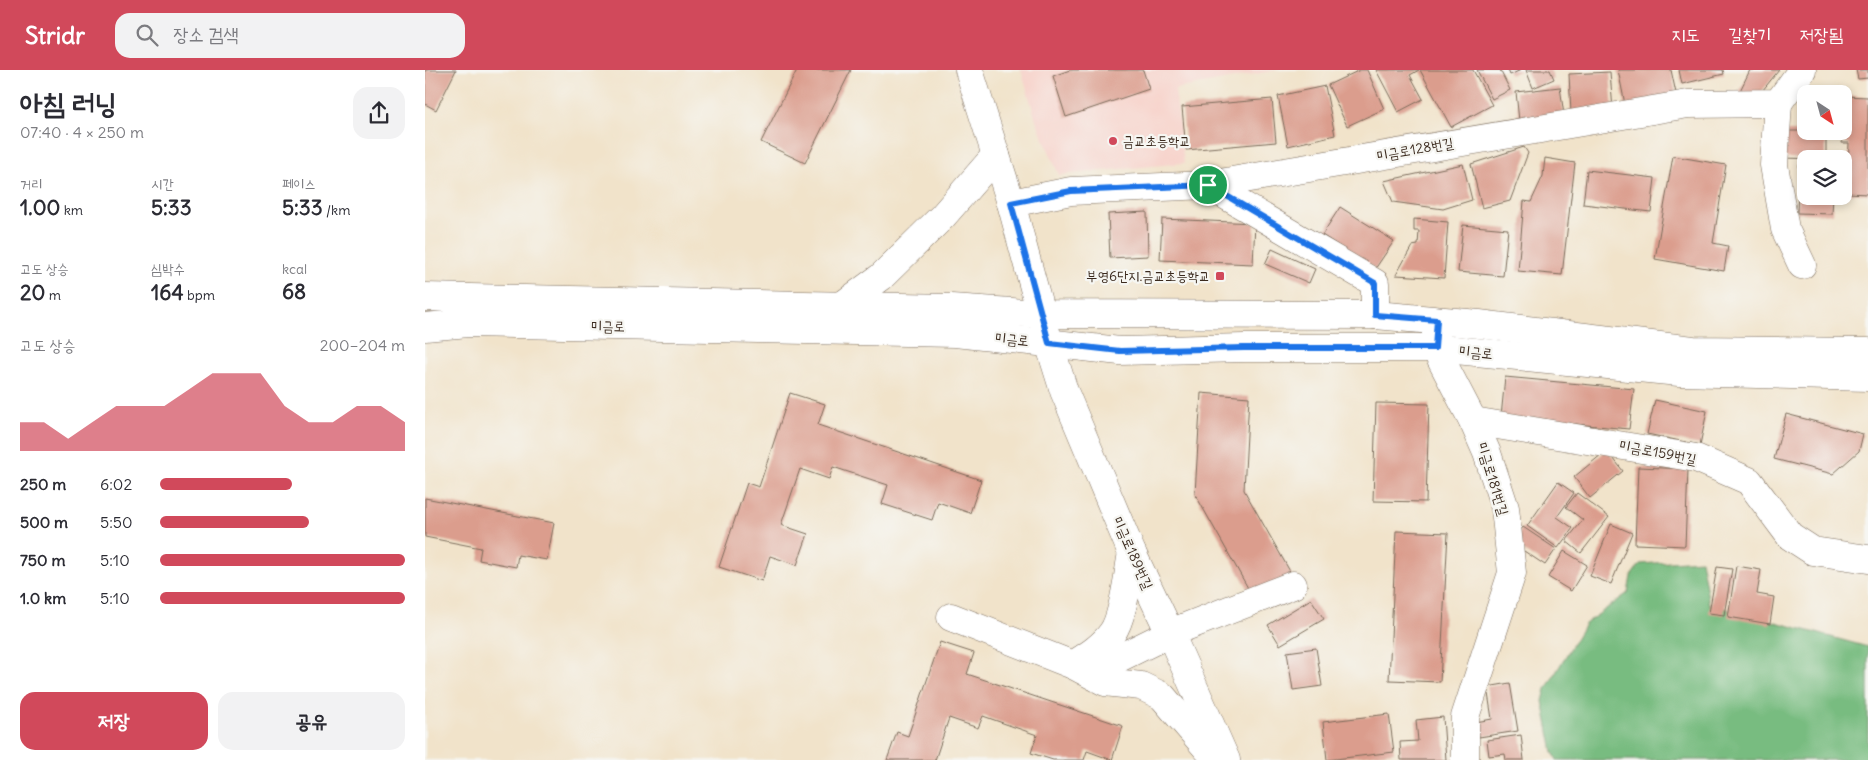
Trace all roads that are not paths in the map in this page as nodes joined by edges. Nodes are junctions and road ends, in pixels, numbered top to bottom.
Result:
1 (969, 70) edge
2 (1802, 70) edge
3 (1778, 103) junction
4 (996, 155) junction
5 (1208, 185) junction
6 (1011, 203) junction
7 (1802, 266) dead end
8 (425, 297) edge
9 (840, 307) junction
10 (1041, 314) junction
11 (1375, 315) junction
12 (1437, 320) junction
13 (425, 327) edge
14 (1049, 343) junction
15 (1435, 348) junction
16 (1868, 352) edge
17 (1868, 377) edge
18 (1473, 421) junction
19 (1132, 553) junction
20 (1868, 559) edge
21 (1293, 585) dead end
22 (951, 617) dead end
23 (1170, 633) junction
24 (1073, 666) junction
25 (1217, 760) edge
26 (1226, 760) edge
27 (1465, 760) edge

1 - 4 street, 미금로189번길
2 - 3 street
3 - 5 street, 미금로128번길
3 - 7 street
4 - 6 street, 미금로189번길
4 - 9 street
5 - 6 street, 미금로128번길
5 - 11 street
6 - 10 street, 미금로189번길
8 - 9 street, 미금로
9 - 10 street, 미금로
10 - 11 street, 미금로
10 - 14 street, 미금로189번길
11 - 12 street, 미금로
12 - 15 street
12 - 16 street, 미금로
13 - 14 street, 미금로
14 - 15 street, 미금로
14 - 19 street, 미금로189번길
15 - 17 street, 미금로
15 - 18 street, 미금로181번길
18 - 20 street, 미금로159번길
18 - 27 street, 미금로181번길
19 - 23 street, 미금로189번길
19 - 24 street
21 - 23 street
22 - 24 street
23 - 24 street
23 - 26 street, 미금로189번길
24 - 25 street

